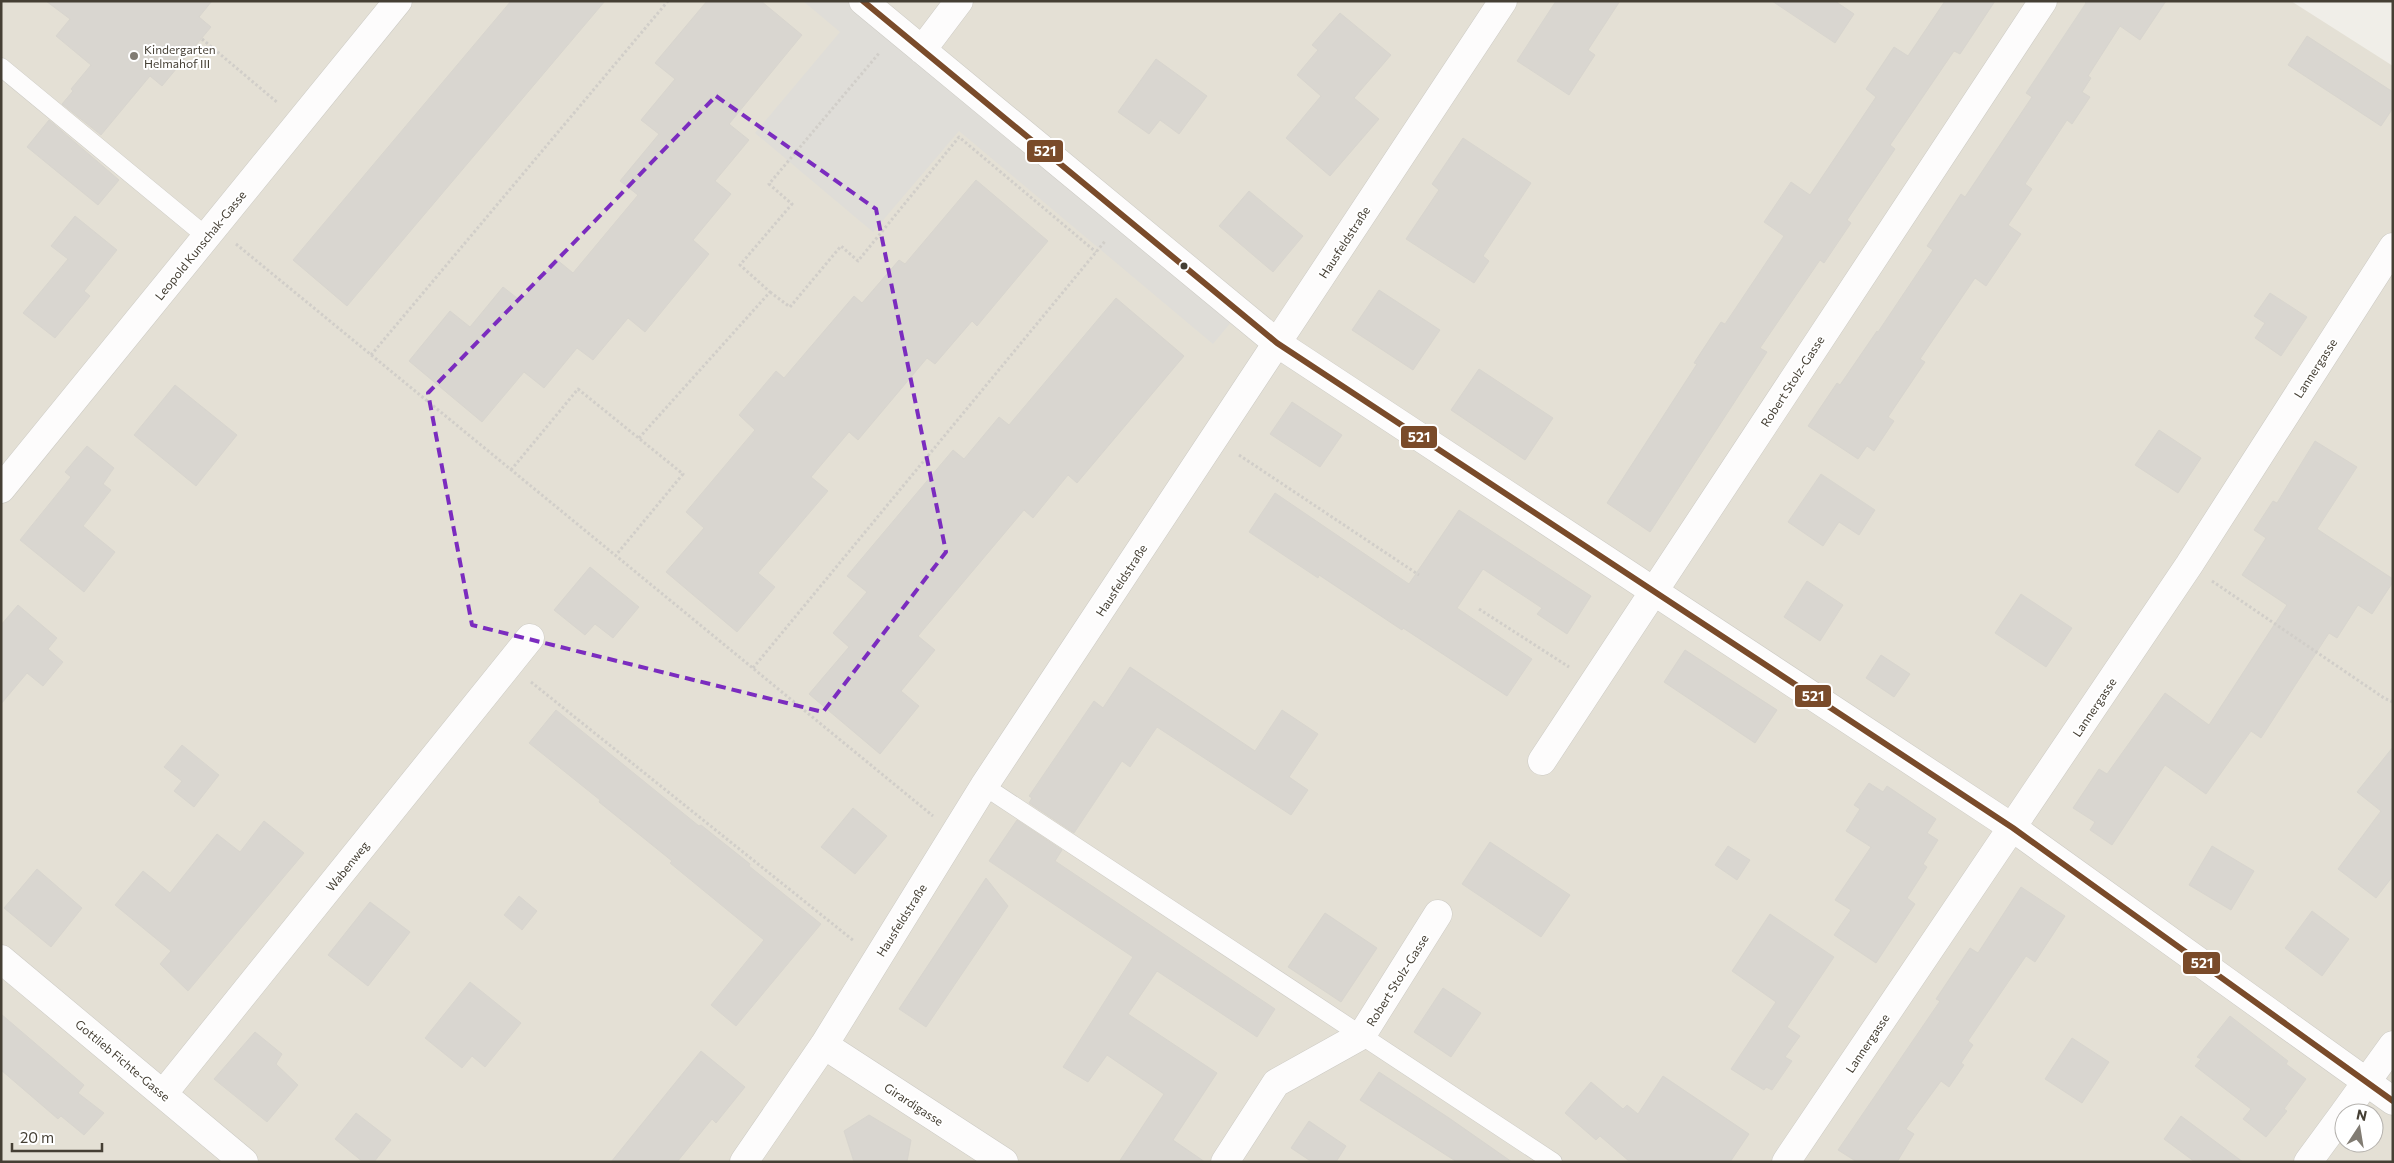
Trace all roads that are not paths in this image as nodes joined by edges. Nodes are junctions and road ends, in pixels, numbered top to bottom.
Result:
1 (398, 1) edge
2 (863, 1) edge
3 (960, 1) edge
4 (1503, 1) edge
5 (2043, 1) edge
6 (922, 50) junction
7 (1, 67) edge
8 (211, 232) junction
9 (2393, 247) edge
10 (1277, 343) junction
11 (1, 489) edge
12 (1654, 592) junction
13 (530, 638) dead end
14 (1542, 761) dead end
15 (984, 786) junction
16 (2013, 828) junction
17 (1438, 914) dead end
18 (1, 959) edge
19 (1362, 1035) junction
20 (824, 1045) junction
21 (2393, 1046) edge
22 (2367, 1082) junction
23 (163, 1094) junction
24 (2393, 1101) edge
25 (2351, 1103) edge
26 (2334, 1127) edge
27 (244, 1162) edge
28 (744, 1162) edge
29 (1004, 1162) edge
30 (1225, 1162) edge
31 (1553, 1162) edge
32 (1786, 1162) edge
33 (2308, 1162) edge

1 - 8 street, Leopold Kunschak-Gasse
2 - 6 street
3 - 6 street
4 - 10 street, Hausfeldstraße
5 - 12 street, Robert Stolz-Gasse
6 - 10 street
7 - 8 lane
8 - 11 street, Leopold Kunschak-Gasse
9 - 16 street, Lannergasse
10 - 12 street
10 - 15 street, Hausfeldstraße
12 - 14 street, Robert Stolz-Gasse
12 - 16 street
13 - 23 street, Wabenweg
15 - 19 lane
15 - 20 street, Hausfeldstraße
16 - 22 street
16 - 32 street, Lannergasse
17 - 19 street, Robert Stolz-Gasse
18 - 23 street, Gottlieb Fichte-Gasse
19 - 30 street, Robert Stolz-Gasse
19 - 31 lane
20 - 28 street, Hausfeldstraße
20 - 29 street, Girardigasse
21 - 22 street
22 - 24 street
22 - 25 street
23 - 27 street, Gottlieb Fichte-Gasse
26 - 33 street

